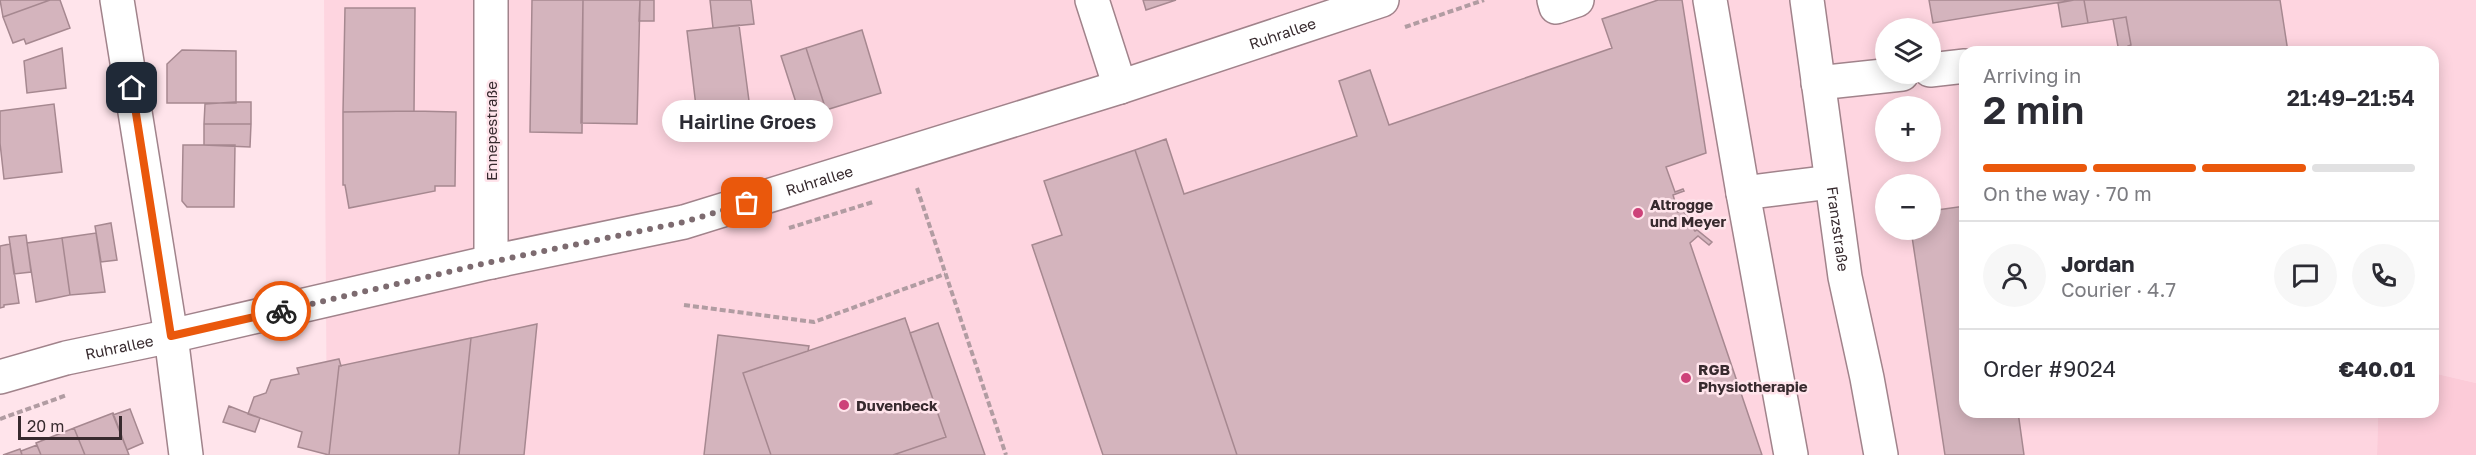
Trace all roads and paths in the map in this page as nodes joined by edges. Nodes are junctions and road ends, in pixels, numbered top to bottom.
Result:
1 (117, 0) edge
2 (491, 0) edge
3 (1092, 0) edge
4 (1382, 0) edge
5 (1554, 0) edge
6 (1577, 0) edge
7 (1710, 0) edge
8 (1808, 0) edge
9 (1959, 67) edge
10 (1941, 69) edge
11 (1875, 77) edge
12 (1818, 83) junction
13 (1120, 87) junction
14 (1831, 182) junction
15 (917, 188) dead end
16 (1743, 193) junction
17 (491, 262) junction
18 (945, 274) junction
19 (684, 305) dead end
20 (171, 336) junction
21 (0, 378) edge
22 (186, 455) edge
23 (1006, 455) edge
24 (1791, 455) edge
25 (1881, 455) edge

1 - 20 street
2 - 17 street, Ennepestraße
3 - 13 street
4 - 13 street, Ruhrallee
5 - 6 street
7 - 16 street
8 - 12 street, Franzstraße
9 - 10 street
11 - 12 street
12 - 14 street, Franzstraße
13 - 17 street, Ruhrallee
14 - 16 street
14 - 25 street, Franzstraße
15 - 18 path
16 - 24 street
17 - 20 street, Ruhrallee
18 - 19 path
18 - 23 path
20 - 21 street, Ruhrallee
20 - 22 street

